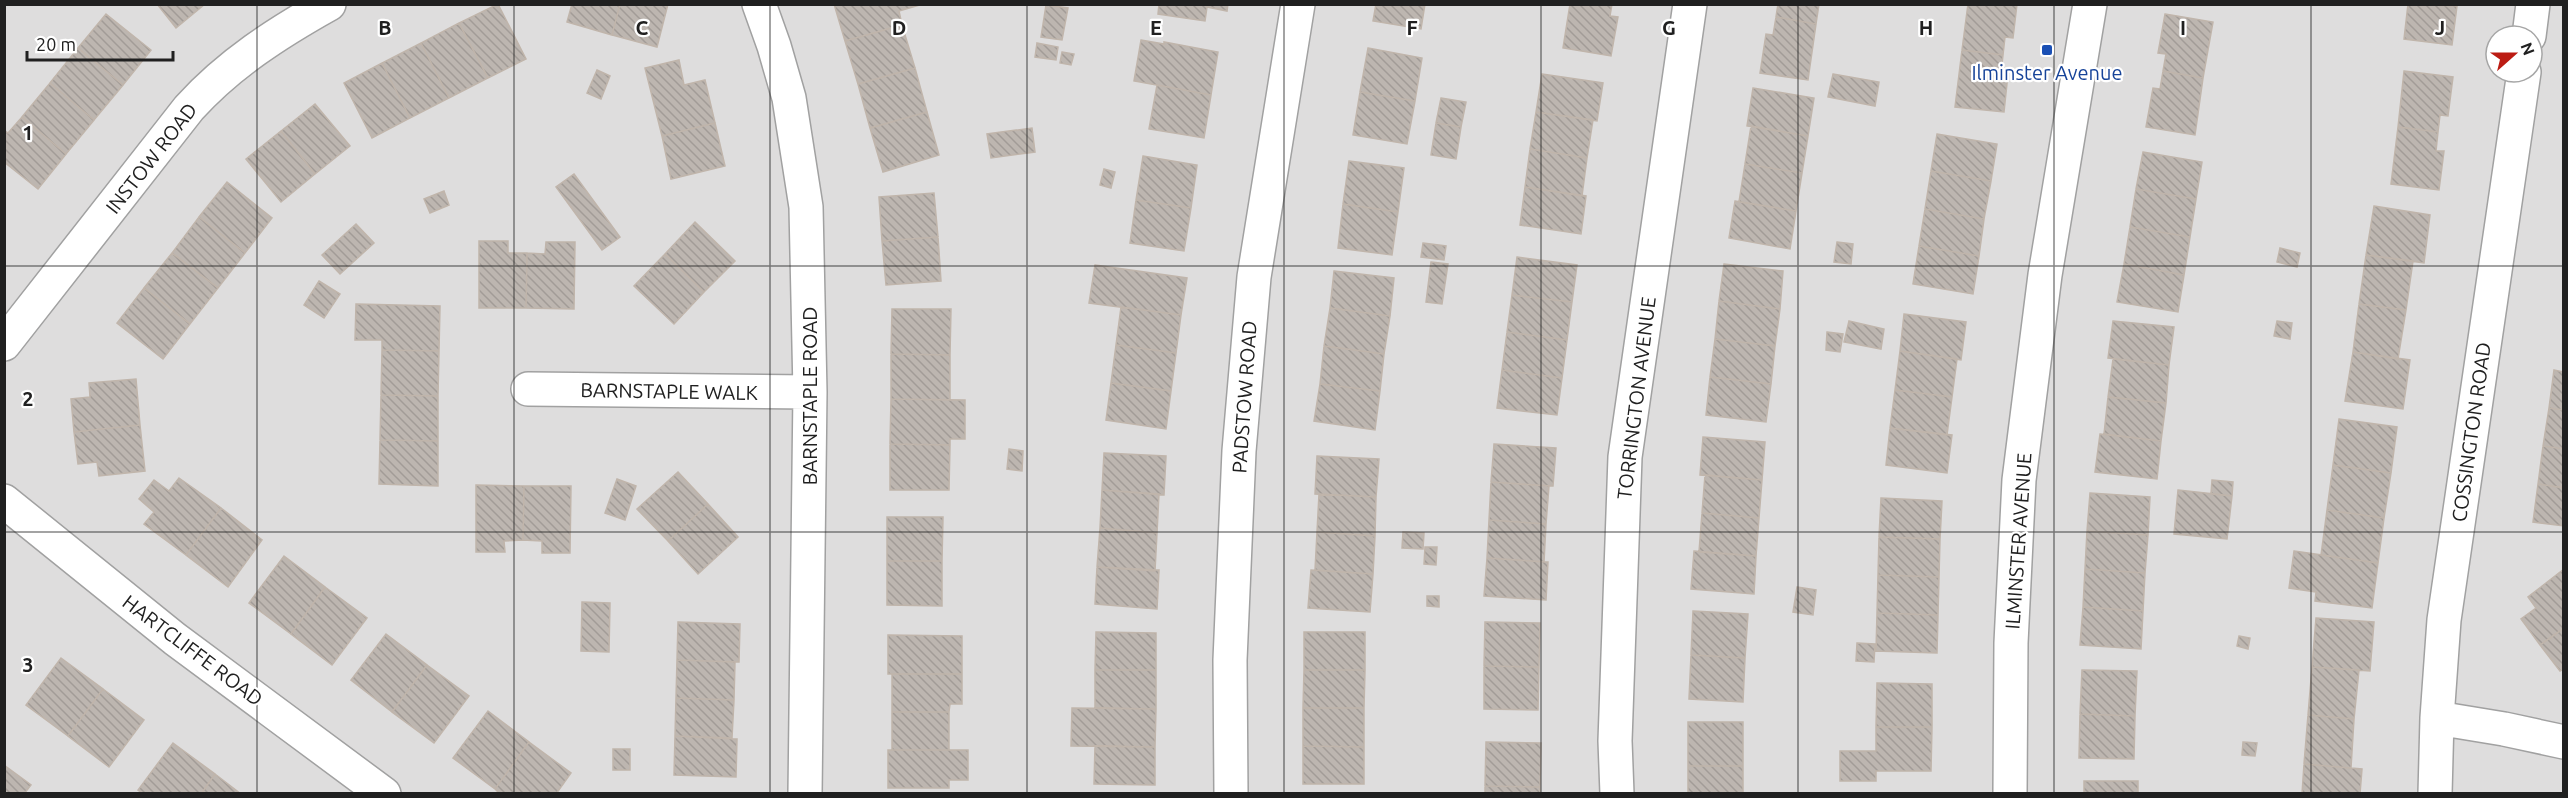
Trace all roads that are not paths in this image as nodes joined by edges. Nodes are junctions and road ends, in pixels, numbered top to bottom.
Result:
1 (329, 4) edge
2 (759, 4) edge
3 (1298, 4) edge
4 (1690, 4) edge
5 (2090, 4) edge
6 (2534, 4) edge
7 (2531, 24) edge
8 (2522, 84) edge
9 (4, 344) edge
10 (528, 389) dead end
11 (810, 392) junction
12 (4, 501) edge
13 (2437, 718) junction
14 (2564, 742) edge
15 (370, 789) edge
16 (805, 794) edge
17 (1231, 794) edge
18 (1617, 794) edge
19 (2010, 794) edge
20 (2435, 794) edge

1 - 9 street, INSTOW ROAD
2 - 11 street, BARNSTAPLE ROAD
3 - 17 street, PADSTOW ROAD
4 - 18 street, TORRINGTON AVENUE
5 - 19 street, ILMINSTER AVENUE
6 - 7 street
8 - 13 street, COSSINGTON ROAD
10 - 11 street, BARNSTAPLE WALK
11 - 16 street, BARNSTAPLE ROAD
12 - 15 street, HARTCLIFFE ROAD
13 - 14 street
13 - 20 street, COSSINGTON ROAD

